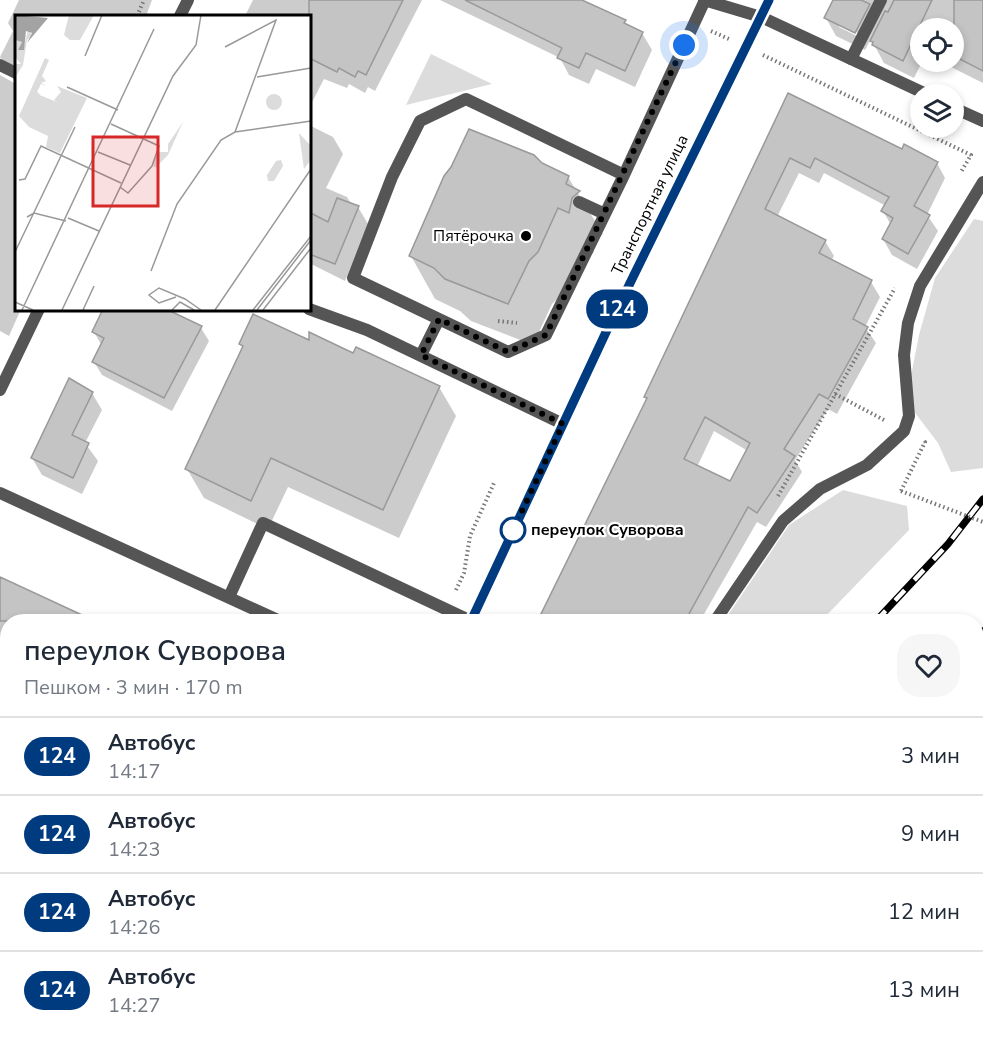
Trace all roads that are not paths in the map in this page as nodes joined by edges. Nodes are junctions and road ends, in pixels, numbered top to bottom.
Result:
1 (188, 0) edge
2 (705, 0) edge
3 (769, 0) edge
4 (881, 0) edge
5 (180, 15) edge
6 (761, 17) junction
7 (851, 59) junction
8 (0, 65) edge
9 (15, 72) edge
10 (910, 87) edge
11 (964, 112) edge
12 (983, 121) edge
13 (624, 175) junction
14 (983, 182) edge
15 (579, 202) dead end
16 (605, 214) junction
17 (310, 309) edge
18 (39, 310) edge
19 (439, 319) junction
20 (421, 355) junction
21 (0, 390) edge
22 (563, 424) junction
23 (0, 493) edge
24 (229, 597) junction
25 (265, 614) edge
26 (456, 614) edge
27 (474, 614) edge
28 (720, 614) edge

1 - 5 street
2 - 6 street
2 - 13 street
3 - 6 street, Транспортная улица
4 - 7 street
6 - 7 street
6 - 22 street, Транспортная улица
7 - 10 street
8 - 9 street
11 - 12 street
13 - 16 street
13 - 19 street
14 - 28 street
15 - 16 street
16 - 19 street
17 - 20 street
18 - 21 street
19 - 20 street
20 - 22 street
22 - 27 street, Транспортная улица
23 - 24 street
24 - 25 street
24 - 26 street

